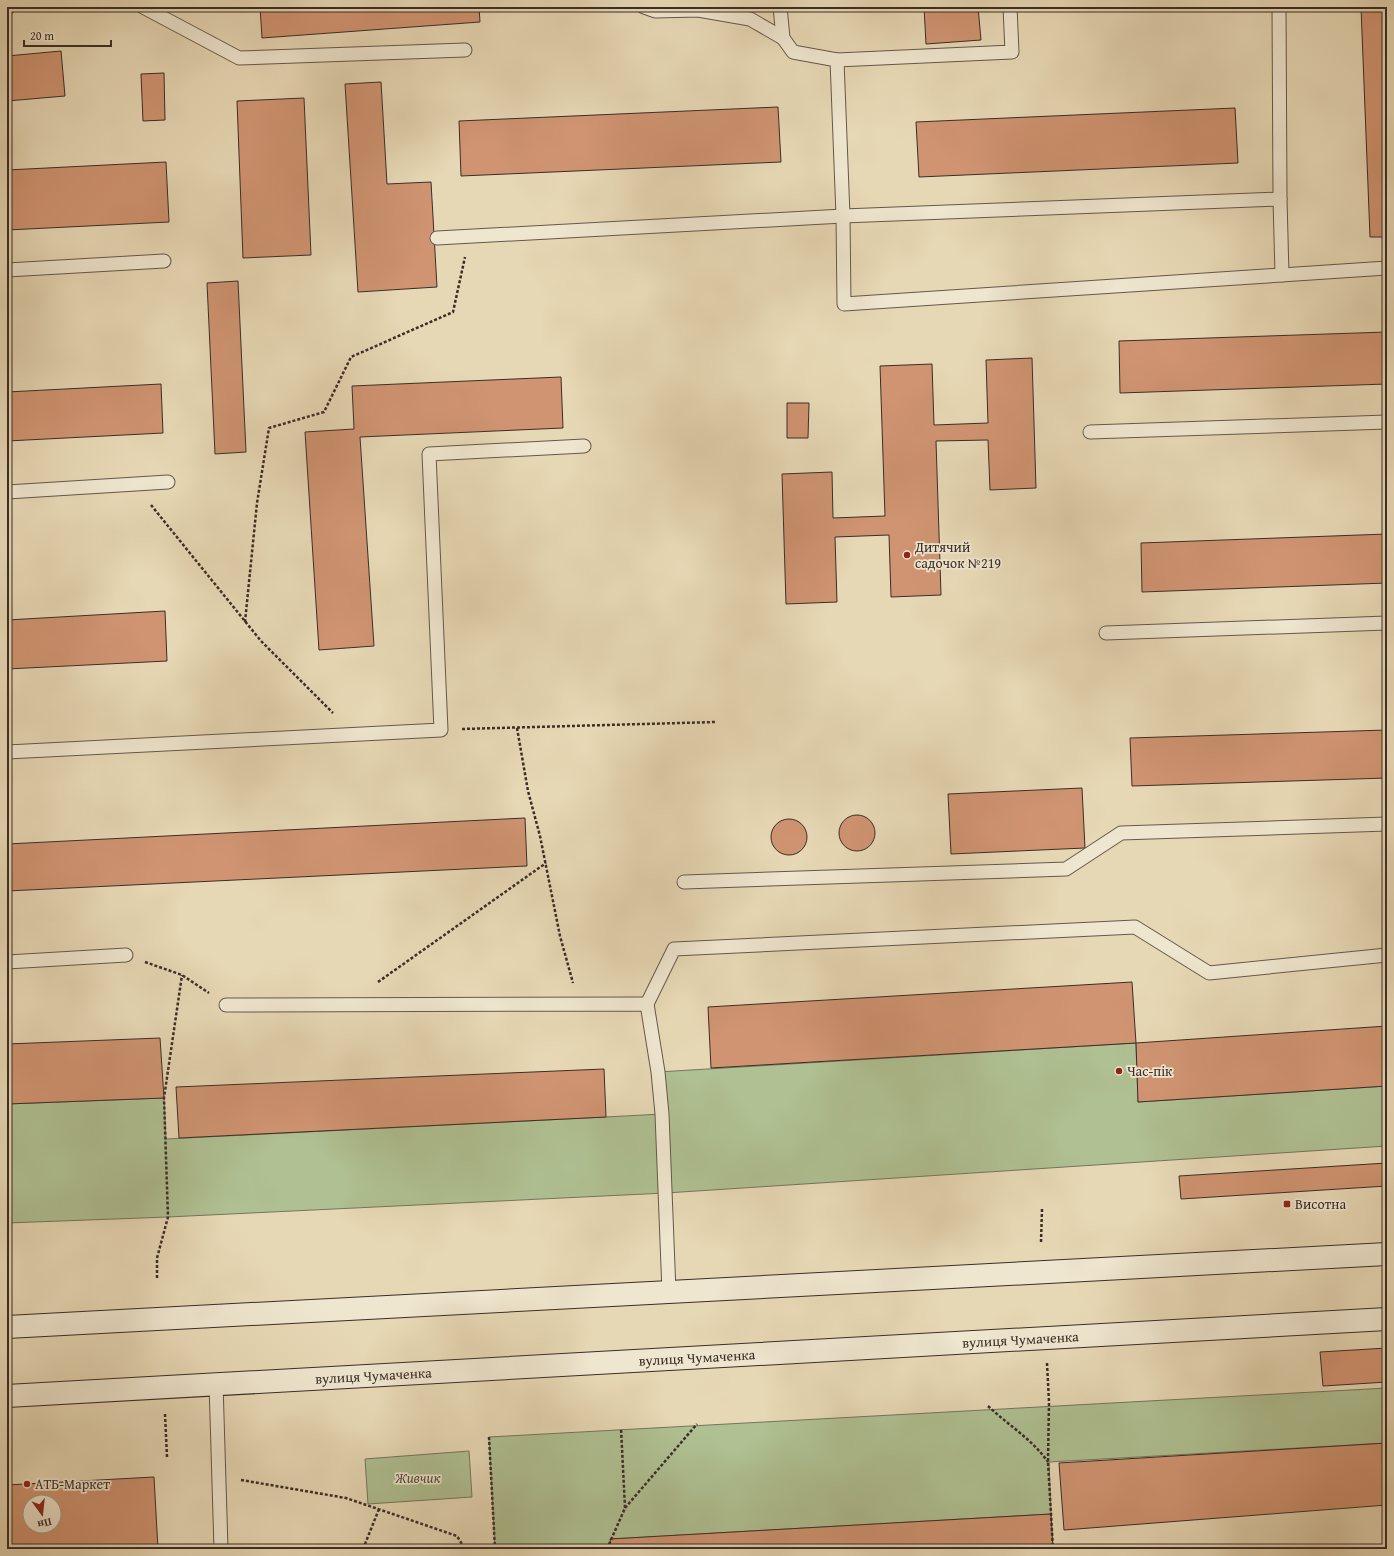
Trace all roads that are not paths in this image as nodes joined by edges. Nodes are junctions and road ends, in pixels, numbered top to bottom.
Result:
1 (143, 7) edge
2 (644, 7) edge
3 (780, 7) edge
4 (1010, 7) edge
5 (1279, 7) edge
6 (783, 38) junction
7 (465, 50) dead end
8 (837, 60) junction
9 (1280, 199) junction
10 (844, 216) junction
11 (437, 238) dead end
12 (164, 261) dead end
13 (1387, 268) edge
14 (7, 270) edge
15 (1282, 275) junction
16 (1387, 422) edge
17 (1090, 432) dead end
18 (584, 446) dead end
19 (168, 482) dead end
20 (7, 492) edge
21 (1387, 622) edge
22 (1106, 633) dead end
23 (7, 752) edge
24 (1387, 824) edge
25 (684, 882) dead end
26 (126, 955) road end
27 (1387, 955) edge
28 (7, 962) edge
29 (647, 1004) junction
30 (226, 1005) road end
31 (1387, 1254) edge
32 (669, 1292) junction
33 (1387, 1319) edge
34 (7, 1327) edge
35 (216, 1384) junction
36 (7, 1396) edge
37 (221, 1549) edge

1 - 7 lane
2 - 6 lane
3 - 6 lane
4 - 8 lane
5 - 9 lane
6 - 8 lane
8 - 10 lane
9 - 10 lane
9 - 15 lane
10 - 11 lane
10 - 15 lane
12 - 14 lane
13 - 15 lane
16 - 17 lane
18 - 23 lane
19 - 20 lane
21 - 22 lane
24 - 25 lane
26 - 28 lane
27 - 29 lane
29 - 30 lane
29 - 32 lane
31 - 32 street
32 - 34 street
33 - 35 street, вулиця Чумаченка
35 - 36 street, вулиця Чумаченка
35 - 37 lane

